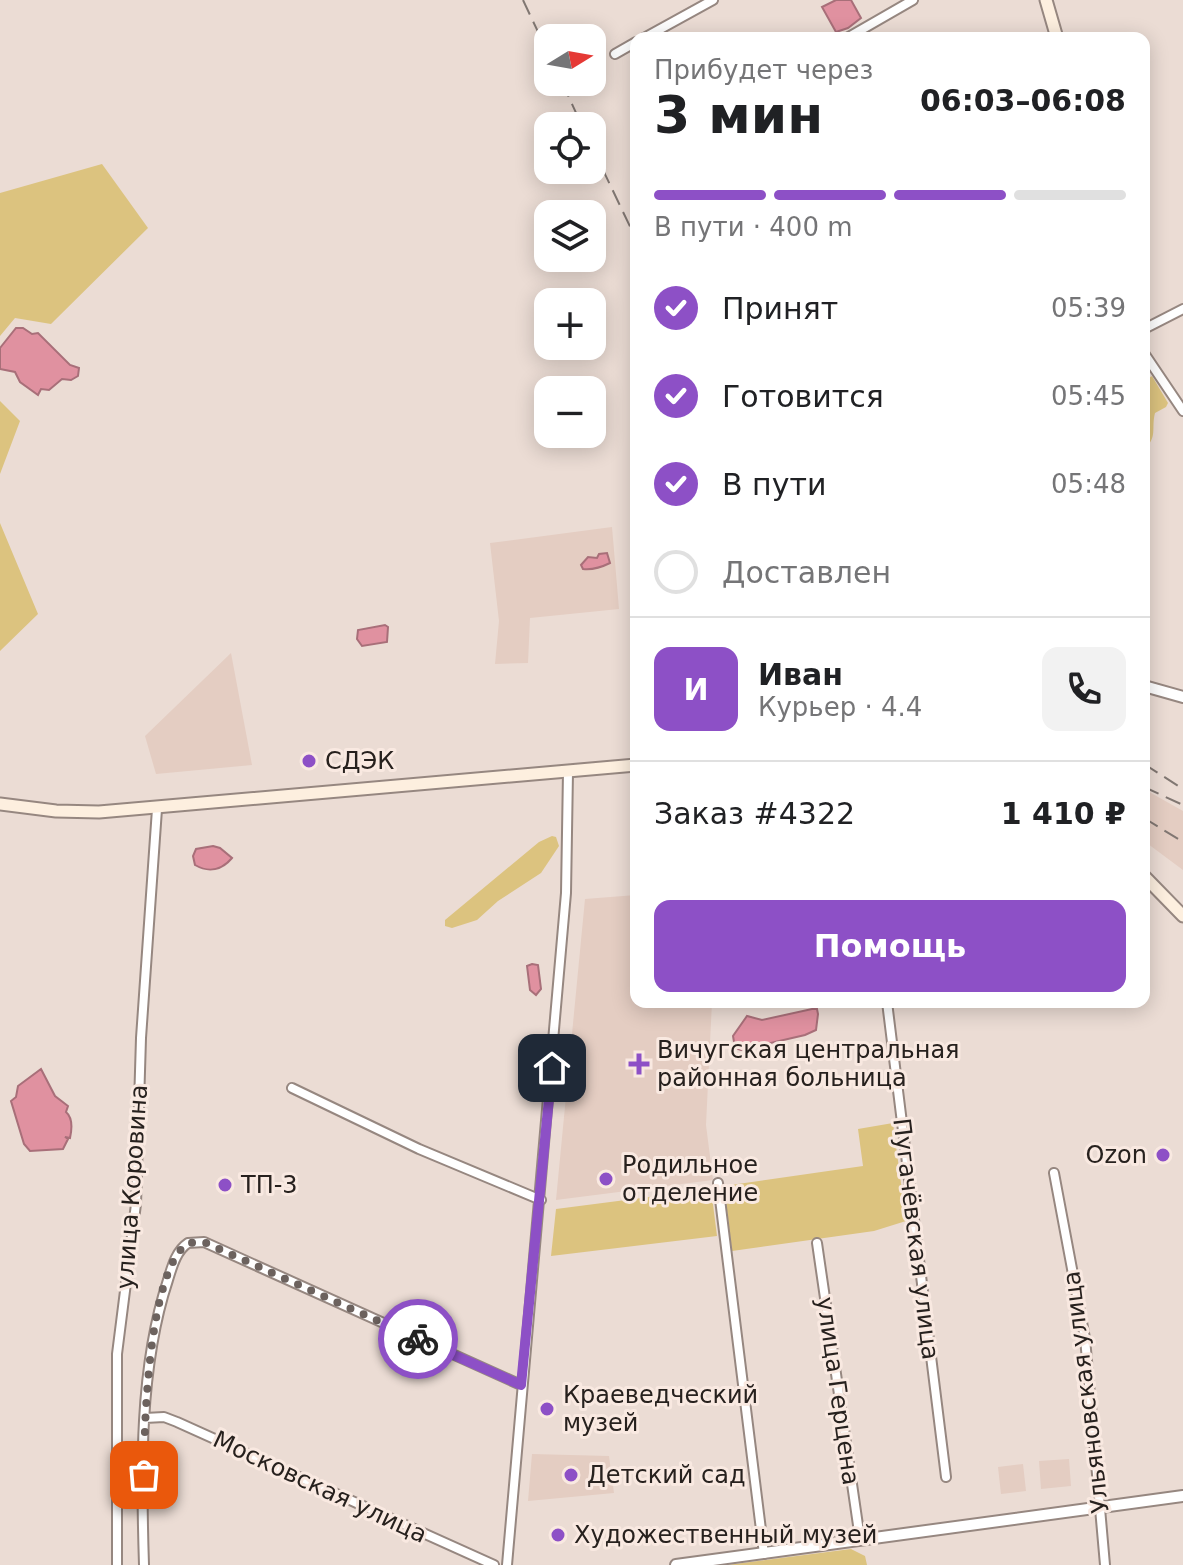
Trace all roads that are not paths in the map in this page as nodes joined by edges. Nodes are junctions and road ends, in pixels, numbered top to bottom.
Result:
1 (713, 0) edge
2 (913, 0) edge
3 (1046, 0) edge
4 (655, 32) edge
5 (857, 32) edge
6 (1055, 32) edge
7 (630, 45) edge
8 (615, 54) dead end
9 (1183, 309) edge
10 (1150, 326) edge
11 (1150, 362) edge
12 (1183, 411) edge
13 (1150, 688) edge
14 (1183, 697) edge
15 (630, 766) edge
16 (568, 772) junction
17 (0, 804) edge
18 (157, 809) junction
19 (1150, 882) edge
20 (1183, 916) edge
21 (888, 1008) edge
22 (292, 1088) dead end
23 (1054, 1173) dead end
24 (718, 1183) dead end
25 (541, 1200) junction
26 (817, 1243) dead end
27 (521, 1385) junction
28 (145, 1418) junction
29 (946, 1477) dead end
30 (1183, 1496) edge
31 (1100, 1507) junction
32 (860, 1539) junction
33 (764, 1554) junction
34 (144, 1562) edge
35 (117, 1565) edge
36 (155, 1565) edge
37 (494, 1565) edge
38 (507, 1565) edge
39 (676, 1565) edge
40 (1105, 1565) edge

1 - 4 street
2 - 5 street
3 - 6 main road
7 - 8 street
9 - 10 street
11 - 12 street
13 - 14 street
15 - 16 main road
16 - 18 main road
16 - 25 street
17 - 18 main road
18 - 35 street, улица Коровина
19 - 20 main road
21 - 29 street, Пугачёвская улица
22 - 25 street
23 - 31 street, Ульяновская улица
24 - 33 street
25 - 27 street
26 - 32 street, улица Герцена
27 - 28 street
27 - 38 street
28 - 34 street
28 - 37 street, Московская улица
30 - 31 street
31 - 32 street
31 - 40 street, Ульяновская улица
32 - 33 street
33 - 39 street
34 - 36 street

